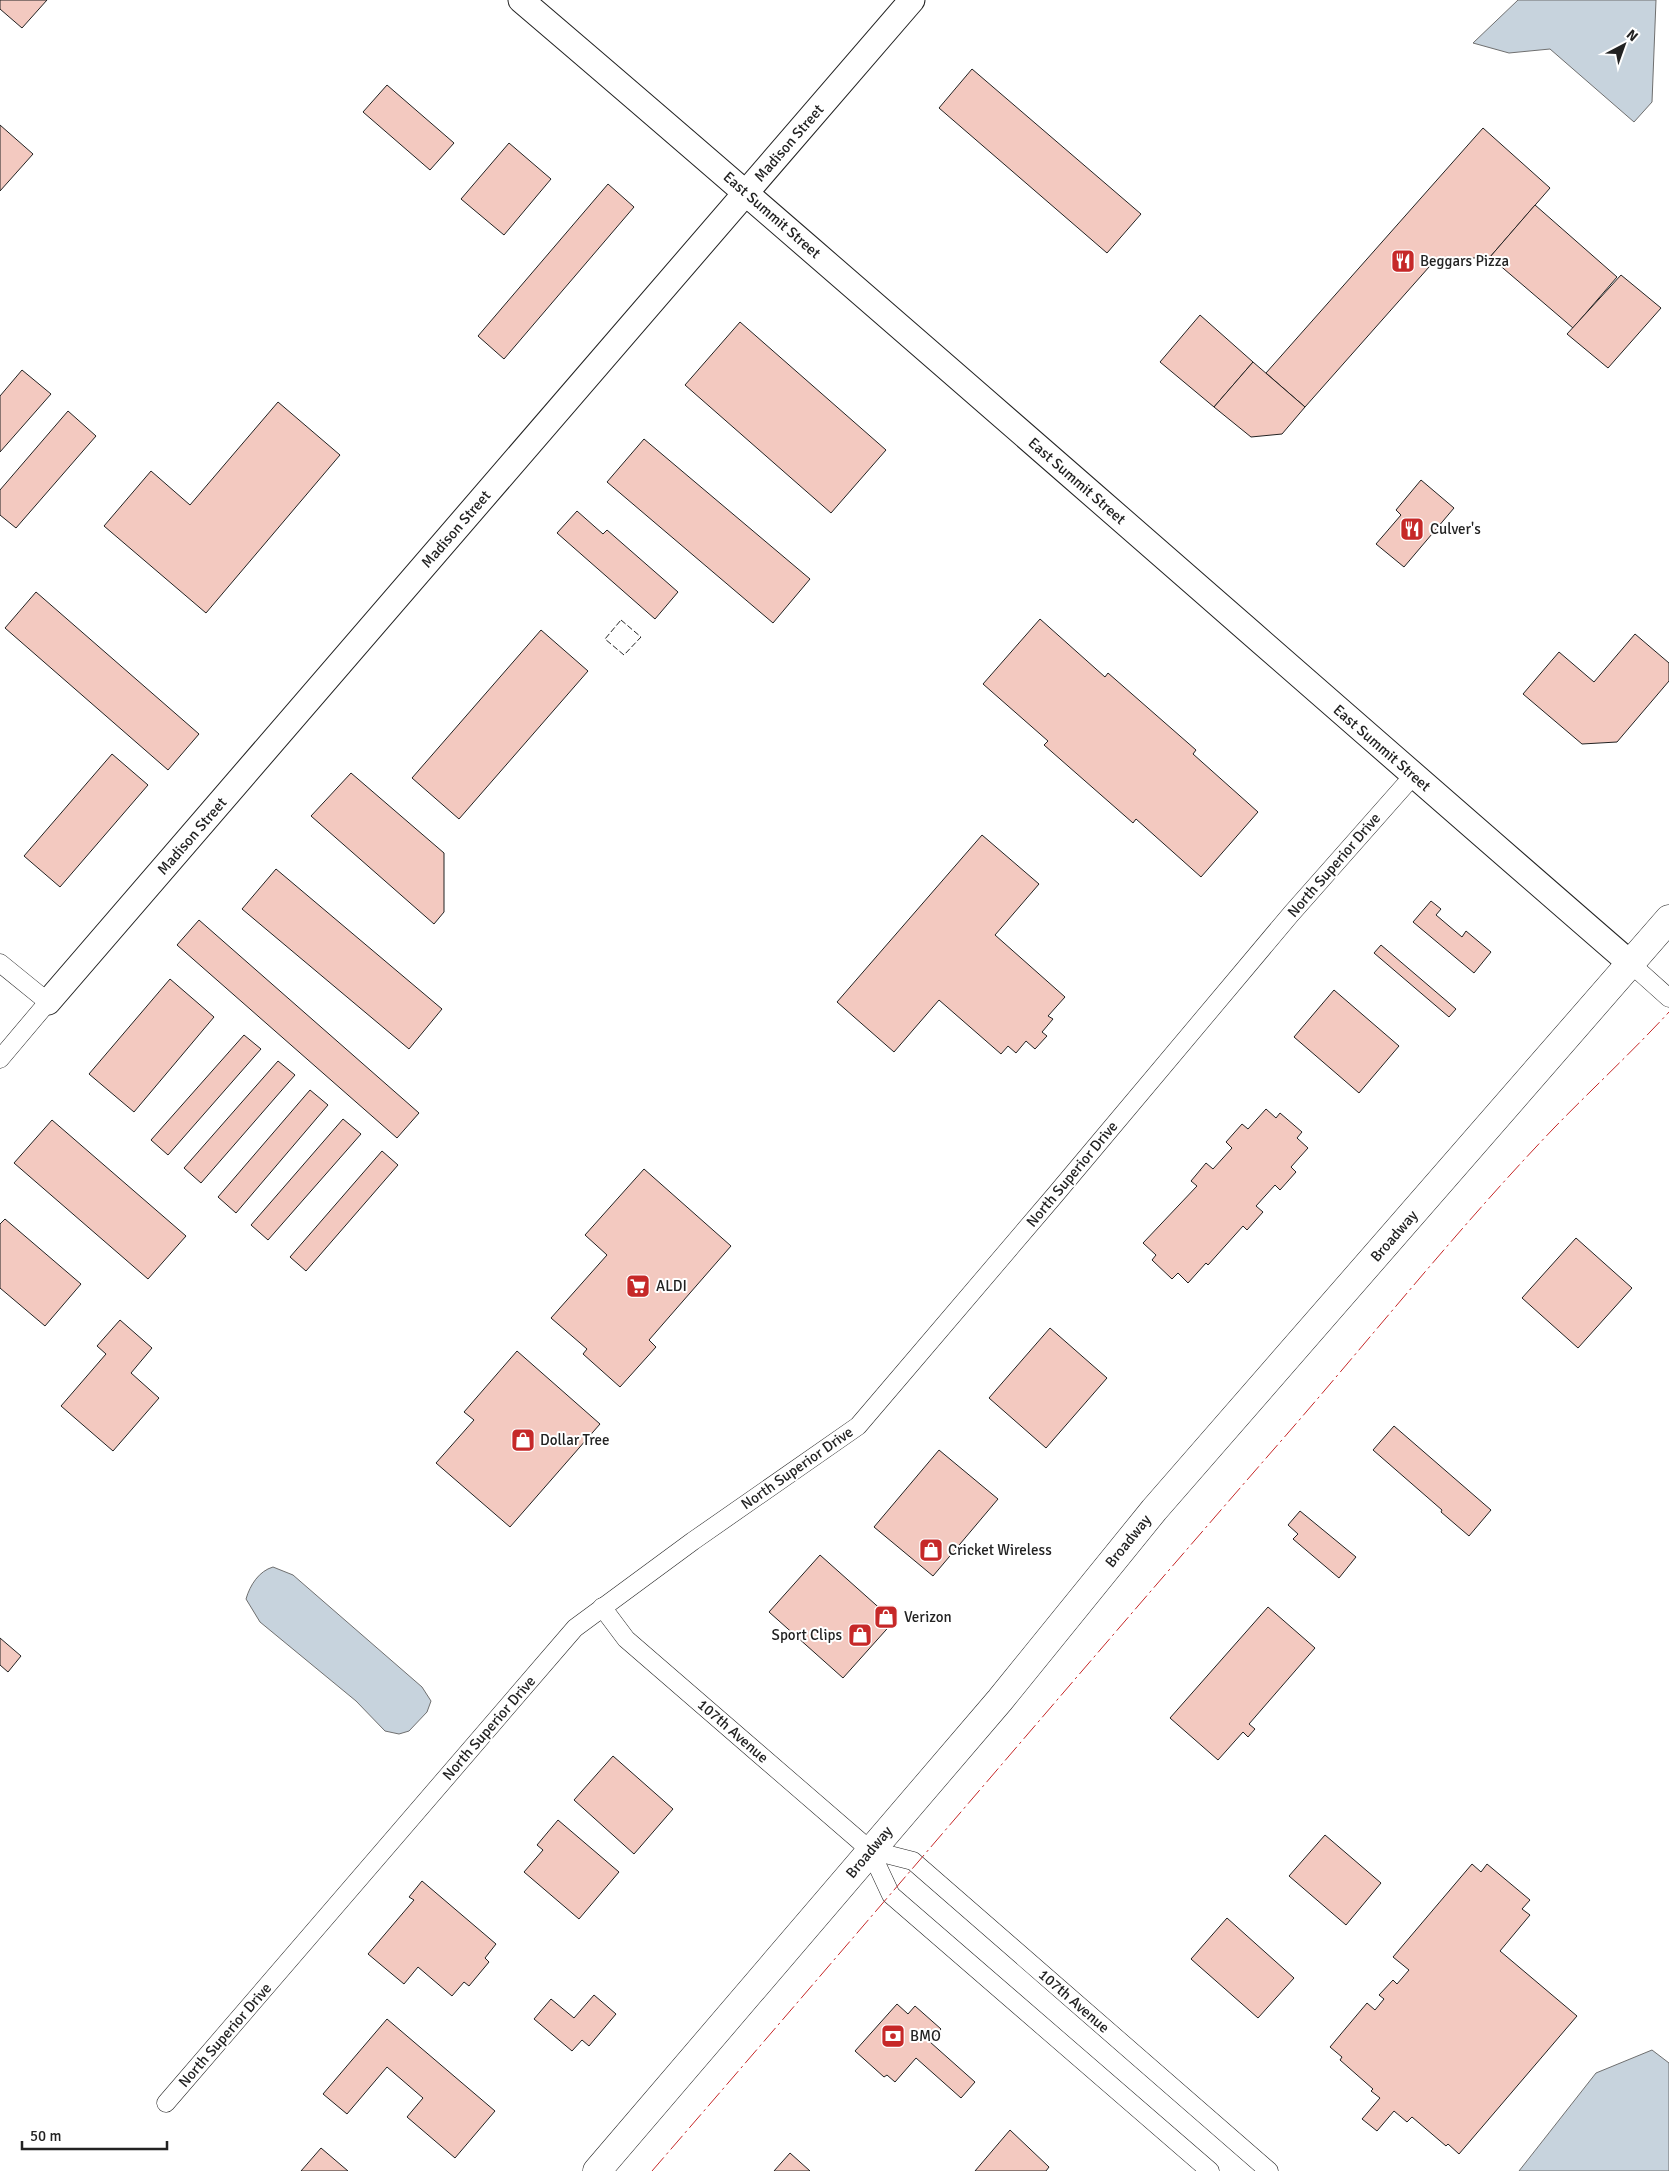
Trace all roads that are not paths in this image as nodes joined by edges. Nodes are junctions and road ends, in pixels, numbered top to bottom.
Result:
1 (520, 0) edge
2 (912, 0) edge
3 (747, 192) junction
4 (1413, 776) junction
5 (1669, 919) edge
6 (0, 962) edge
7 (1632, 964) junction
8 (1669, 998) edge
9 (48, 1002) junction
10 (0, 1059) edge
11 (602, 1606) junction
12 (870, 1850) junction
13 (166, 2103) dead end
14 (597, 2171) edge
15 (1210, 2171) edge
16 (1269, 2171) edge

1 - 3 street, East Summit Street
2 - 3 street, Madison Street
3 - 4 street, East Summit Street
3 - 9 street, Madison Street
4 - 7 street, East Summit Street
4 - 11 street, North Superior Drive
5 - 7 main road, Broadway
6 - 9 street
7 - 8 street
7 - 12 main road, Broadway
9 - 10 street, Madison Street
11 - 12 street, 107th Avenue
11 - 13 street, North Superior Drive
12 - 14 main road, Broadway
12 - 15 street, 107th Avenue
12 - 16 street, 107th Avenue

